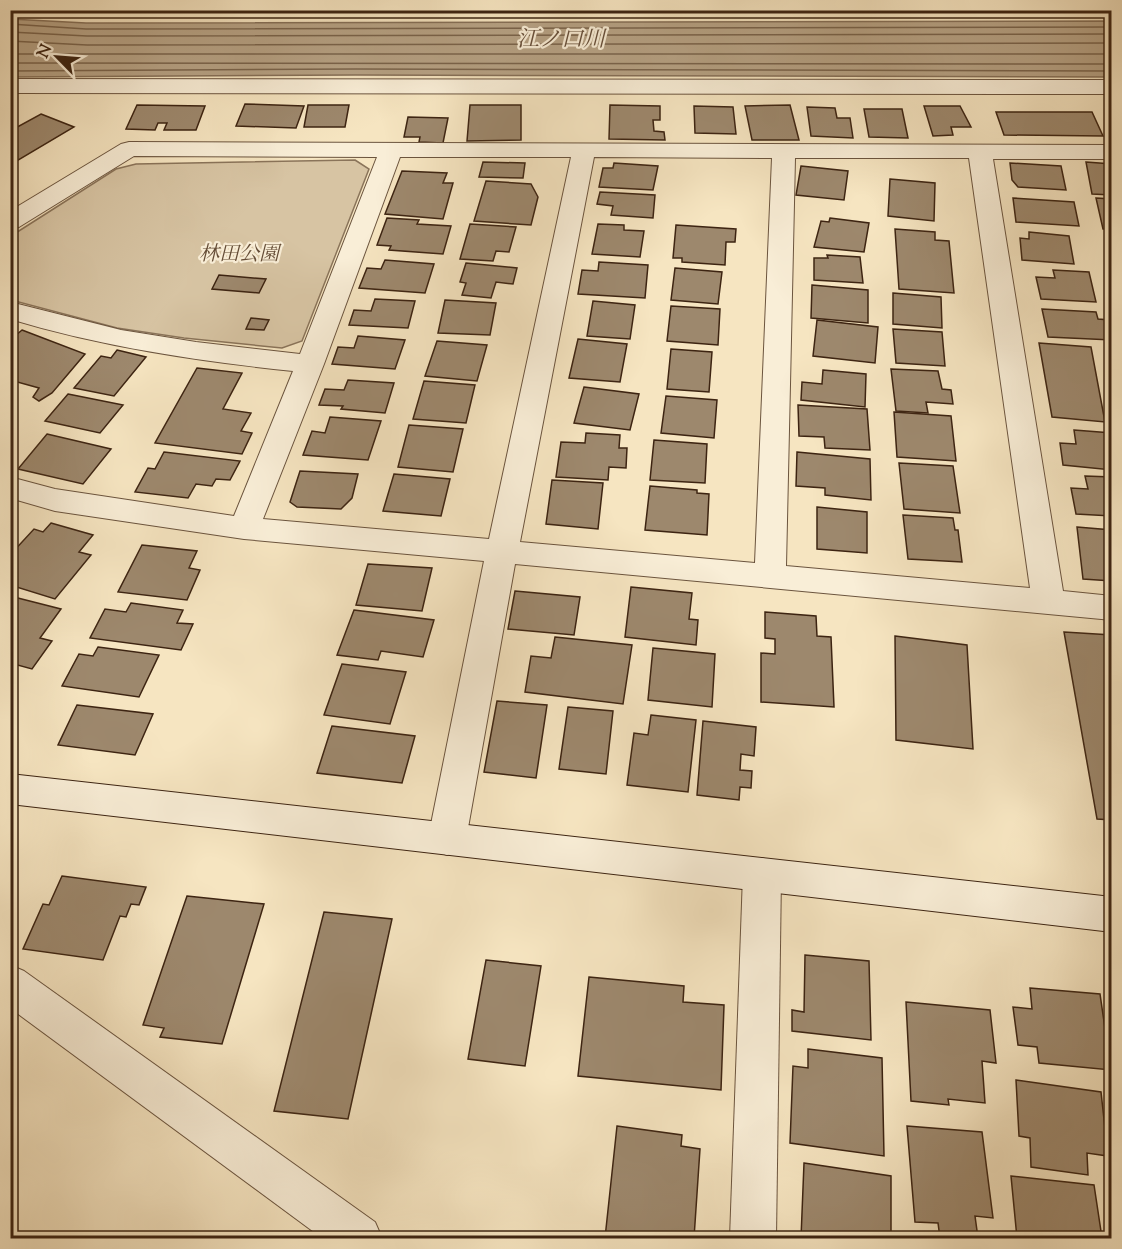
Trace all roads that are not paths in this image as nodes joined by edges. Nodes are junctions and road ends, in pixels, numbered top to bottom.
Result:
1 (90, 10) edge
2 (597, 10) edge
3 (10, 86) edge
4 (1112, 87) edge
5 (391, 150) junction
6 (584, 151) junction
7 (784, 152) junction
8 (980, 152) junction
9 (1112, 152) edge
10 (10, 222) edge
11 (10, 310) edge
12 (310, 364) junction
13 (10, 488) edge
14 (244, 528) junction
15 (502, 552) junction
16 (770, 576) junction
17 (1048, 602) junction
18 (1112, 608) edge
19 (10, 789) edge
20 (447, 839) junction
21 (762, 875) junction
22 (1112, 915) edge
23 (10, 984) edge
24 (359, 1239) edge
25 (753, 1239) edge

1 - 2 street
3 - 4 street
5 - 6 street
5 - 10 street
5 - 12 street
6 - 7 street
6 - 15 street
7 - 8 street
7 - 16 street
8 - 9 street
8 - 17 street
11 - 12 street
12 - 14 street
13 - 14 street
14 - 15 street
15 - 16 street
15 - 20 street
16 - 17 street
17 - 18 street
19 - 20 street
20 - 21 street
21 - 22 street
21 - 25 street
23 - 24 street

